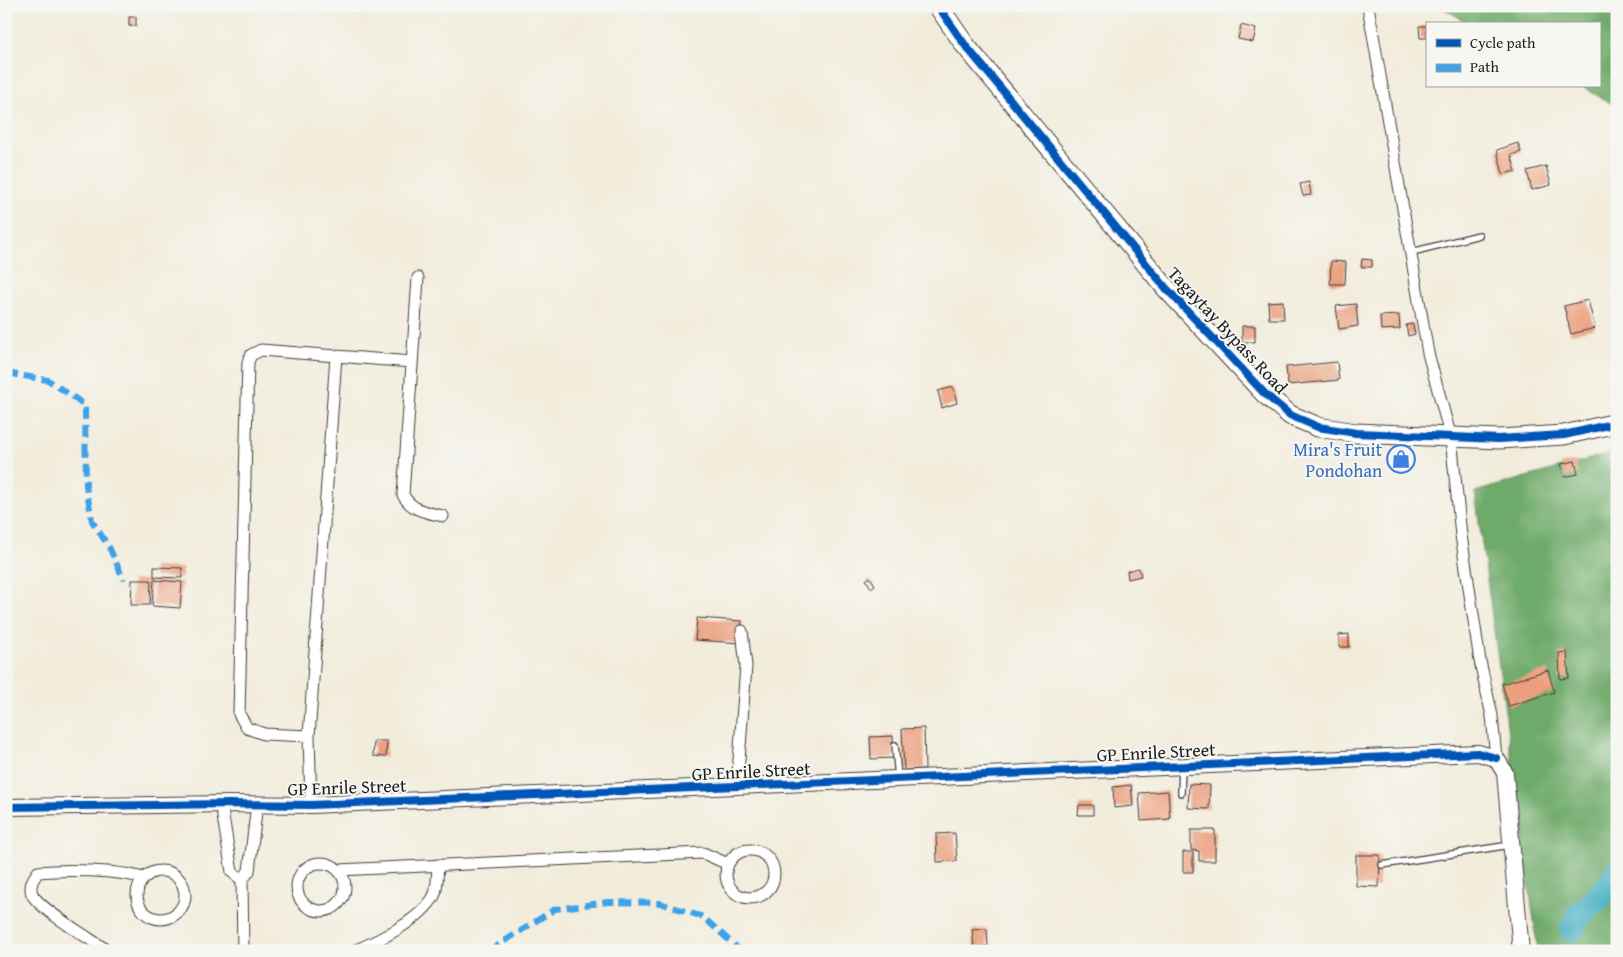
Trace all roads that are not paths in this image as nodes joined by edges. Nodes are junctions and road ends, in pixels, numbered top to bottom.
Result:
1 (938, 6) edge
2 (1368, 6) edge
3 (1479, 235) dead end
4 (1412, 252) junction
5 (418, 278) dead end
6 (336, 356) junction
7 (412, 362) junction
8 (1617, 424) edge
9 (1451, 438) junction
10 (443, 516) dead end
11 (742, 631) dead end
12 (309, 736) junction
13 (896, 745) dead end
14 (1496, 758) junction
15 (1182, 765) junction
16 (898, 780) junction
17 (737, 787) junction
18 (1181, 793) dead end
19 (220, 804) junction
20 (257, 804) junction
21 (311, 805) junction
22 (6, 807) edge
23 (1512, 845) junction
24 (728, 864) junction
25 (1382, 865) dead end
26 (438, 866) junction
27 (338, 870) junction
28 (143, 878) junction
29 (242, 880) junction
30 (108, 951) edge
31 (243, 951) edge
32 (354, 951) edge
33 (1521, 951) edge

1 - 9 main road, Tagaytay Bypass Road
2 - 4 street
3 - 4 lane
4 - 9 street
5 - 7 street
6 - 7 street
6 - 12 street
6 - 12 street
7 - 10 street
8 - 9 main road, Tagaytay Bypass Road
9 - 14 street
11 - 17 street
12 - 21 street
13 - 16 lane
14 - 15 street, GP Enrile Street
14 - 23 street
15 - 16 street, GP Enrile Street
15 - 18 lane
16 - 17 street, GP Enrile Street
17 - 21 street, GP Enrile Street
19 - 20 street, GP Enrile Street
19 - 22 street, GP Enrile Street
19 - 29 street
20 - 21 street, GP Enrile Street
20 - 29 street
23 - 25 lane
23 - 33 street
24 - 24 street
24 - 26 street
26 - 27 street
26 - 32 street
27 - 27 street
28 - 28 street
28 - 30 street
29 - 31 street

